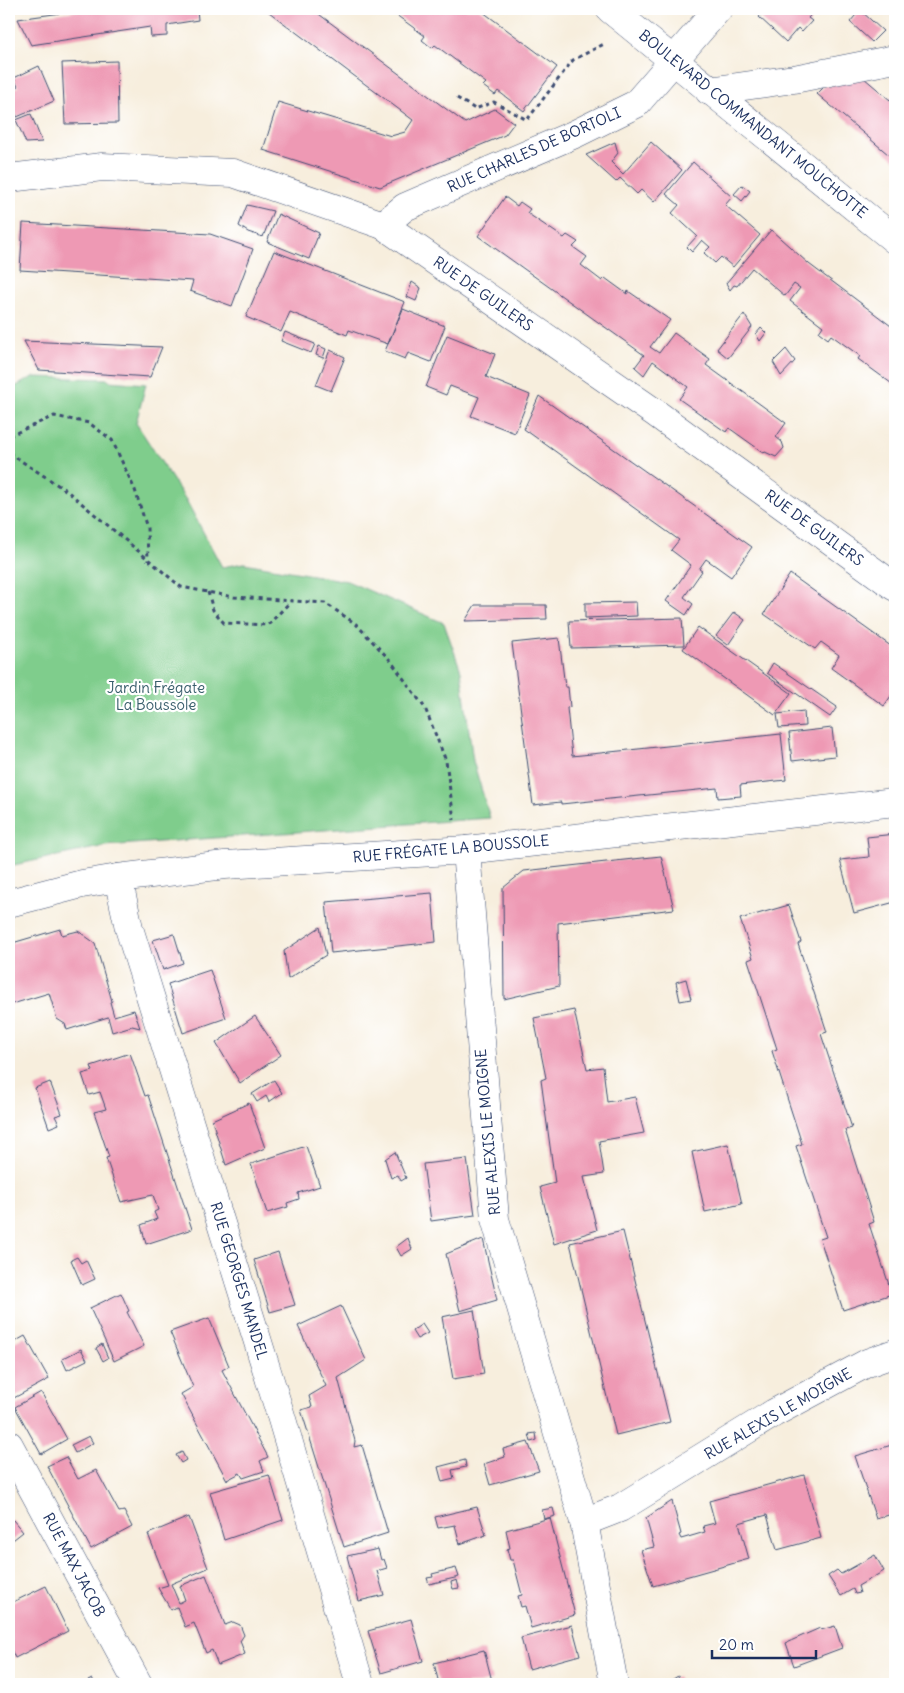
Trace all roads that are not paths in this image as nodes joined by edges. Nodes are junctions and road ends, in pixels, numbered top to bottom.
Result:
1 (610, 9) edge
2 (718, 9) edge
3 (895, 59) edge
4 (674, 60) junction
5 (709, 91) junction
6 (9, 178) edge
7 (383, 226) junction
8 (895, 240) edge
9 (895, 587) edge
10 (895, 802) edge
11 (461, 851) junction
12 (118, 878) junction
13 (9, 903) edge
14 (895, 1353) edge
15 (9, 1446) edge
16 (584, 1522) junction
17 (138, 1684) edge
18 (360, 1684) edge
19 (614, 1684) edge

1 - 4 street, BOULEVARD COMMANDANT MOUCHOTTE
2 - 4 street, RUE CHARLES DE BORTOLI
3 - 5 street
4 - 5 street, BOULEVARD COMMANDANT MOUCHOTTE
4 - 7 street, RUE CHARLES DE BORTOLI
5 - 8 street, BOULEVARD COMMANDANT MOUCHOTTE
6 - 7 street, RUE DE GUILERS
7 - 9 street, RUE DE GUILERS
10 - 11 street, RUE FRÉGATE LA BOUSSOLE
11 - 12 street, RUE FRÉGATE LA BOUSSOLE
11 - 16 street, RUE ALEXIS LE MOIGNE
12 - 13 street, RUE FRÉGATE LA BOUSSOLE
12 - 18 street, RUE GEORGES MANDEL
14 - 16 street, RUE ALEXIS LE MOIGNE
15 - 17 street, RUE MAX JACOB
16 - 19 street, RUE ALEXIS LE MOIGNE

